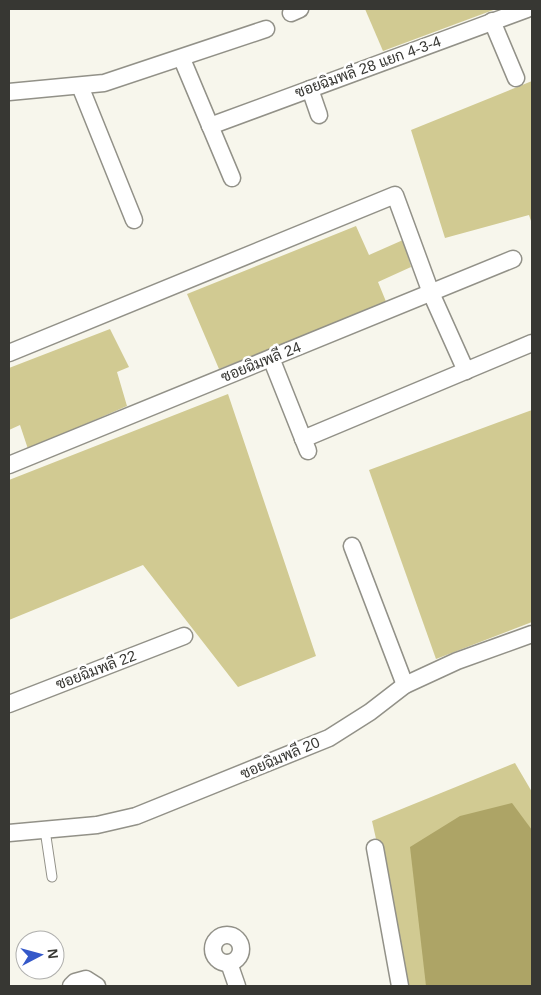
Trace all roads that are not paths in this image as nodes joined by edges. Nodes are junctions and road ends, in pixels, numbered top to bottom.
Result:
1 (526, 9) edge
2 (492, 22) junction
3 (266, 29) dead end
4 (182, 59) junction
5 (516, 78) dead end
6 (80, 86) junction
7 (310, 89) junction
8 (9, 92) edge
9 (319, 115) dead end
10 (210, 126) junction
11 (232, 178) dead end
12 (134, 220) dead end
13 (513, 258) dead end
14 (431, 293) junction
15 (532, 343) edge
16 (9, 353) edge
17 (270, 358) junction
18 (466, 370) junction
19 (9, 465) edge
20 (352, 546) dead end
21 (532, 634) edge
22 (184, 636) dead end
23 (405, 685) junction
24 (9, 704) edge
25 (45, 830) junction
26 (9, 833) edge
27 (375, 848) dead end
28 (52, 877) dead end
29 (229, 963) dead end
30 (71, 986) edge
31 (97, 986) edge
32 (237, 986) edge
33 (400, 986) edge

1 - 2 street, ซอยฉิมพลี 28 แยก 4-3-4
2 - 5 street
2 - 7 street, ซอยฉิมพลี 28 แยก 4-3-4
3 - 4 street
4 - 6 street
4 - 10 street
6 - 8 street
6 - 12 street
7 - 9 street
7 - 10 street, ซอยฉิมพลี 28 แยก 4-3-4
10 - 11 street
13 - 14 street, ซอยฉิมพลี 24
14 - 16 street
14 - 17 street, ซอยฉิมพลี 24
14 - 18 street
15 - 18 street
17 - 18 street
17 - 19 street, ซอยฉิมพลี 24
20 - 23 street
21 - 23 street, ซอยฉิมพลี 20
22 - 24 street, ซอยฉิมพลี 22
23 - 25 street, ซอยฉิมพลี 20
25 - 26 street, ซอยฉิมพลี 20
25 - 28 lane
27 - 33 street
29 - 32 street
30 - 31 street

